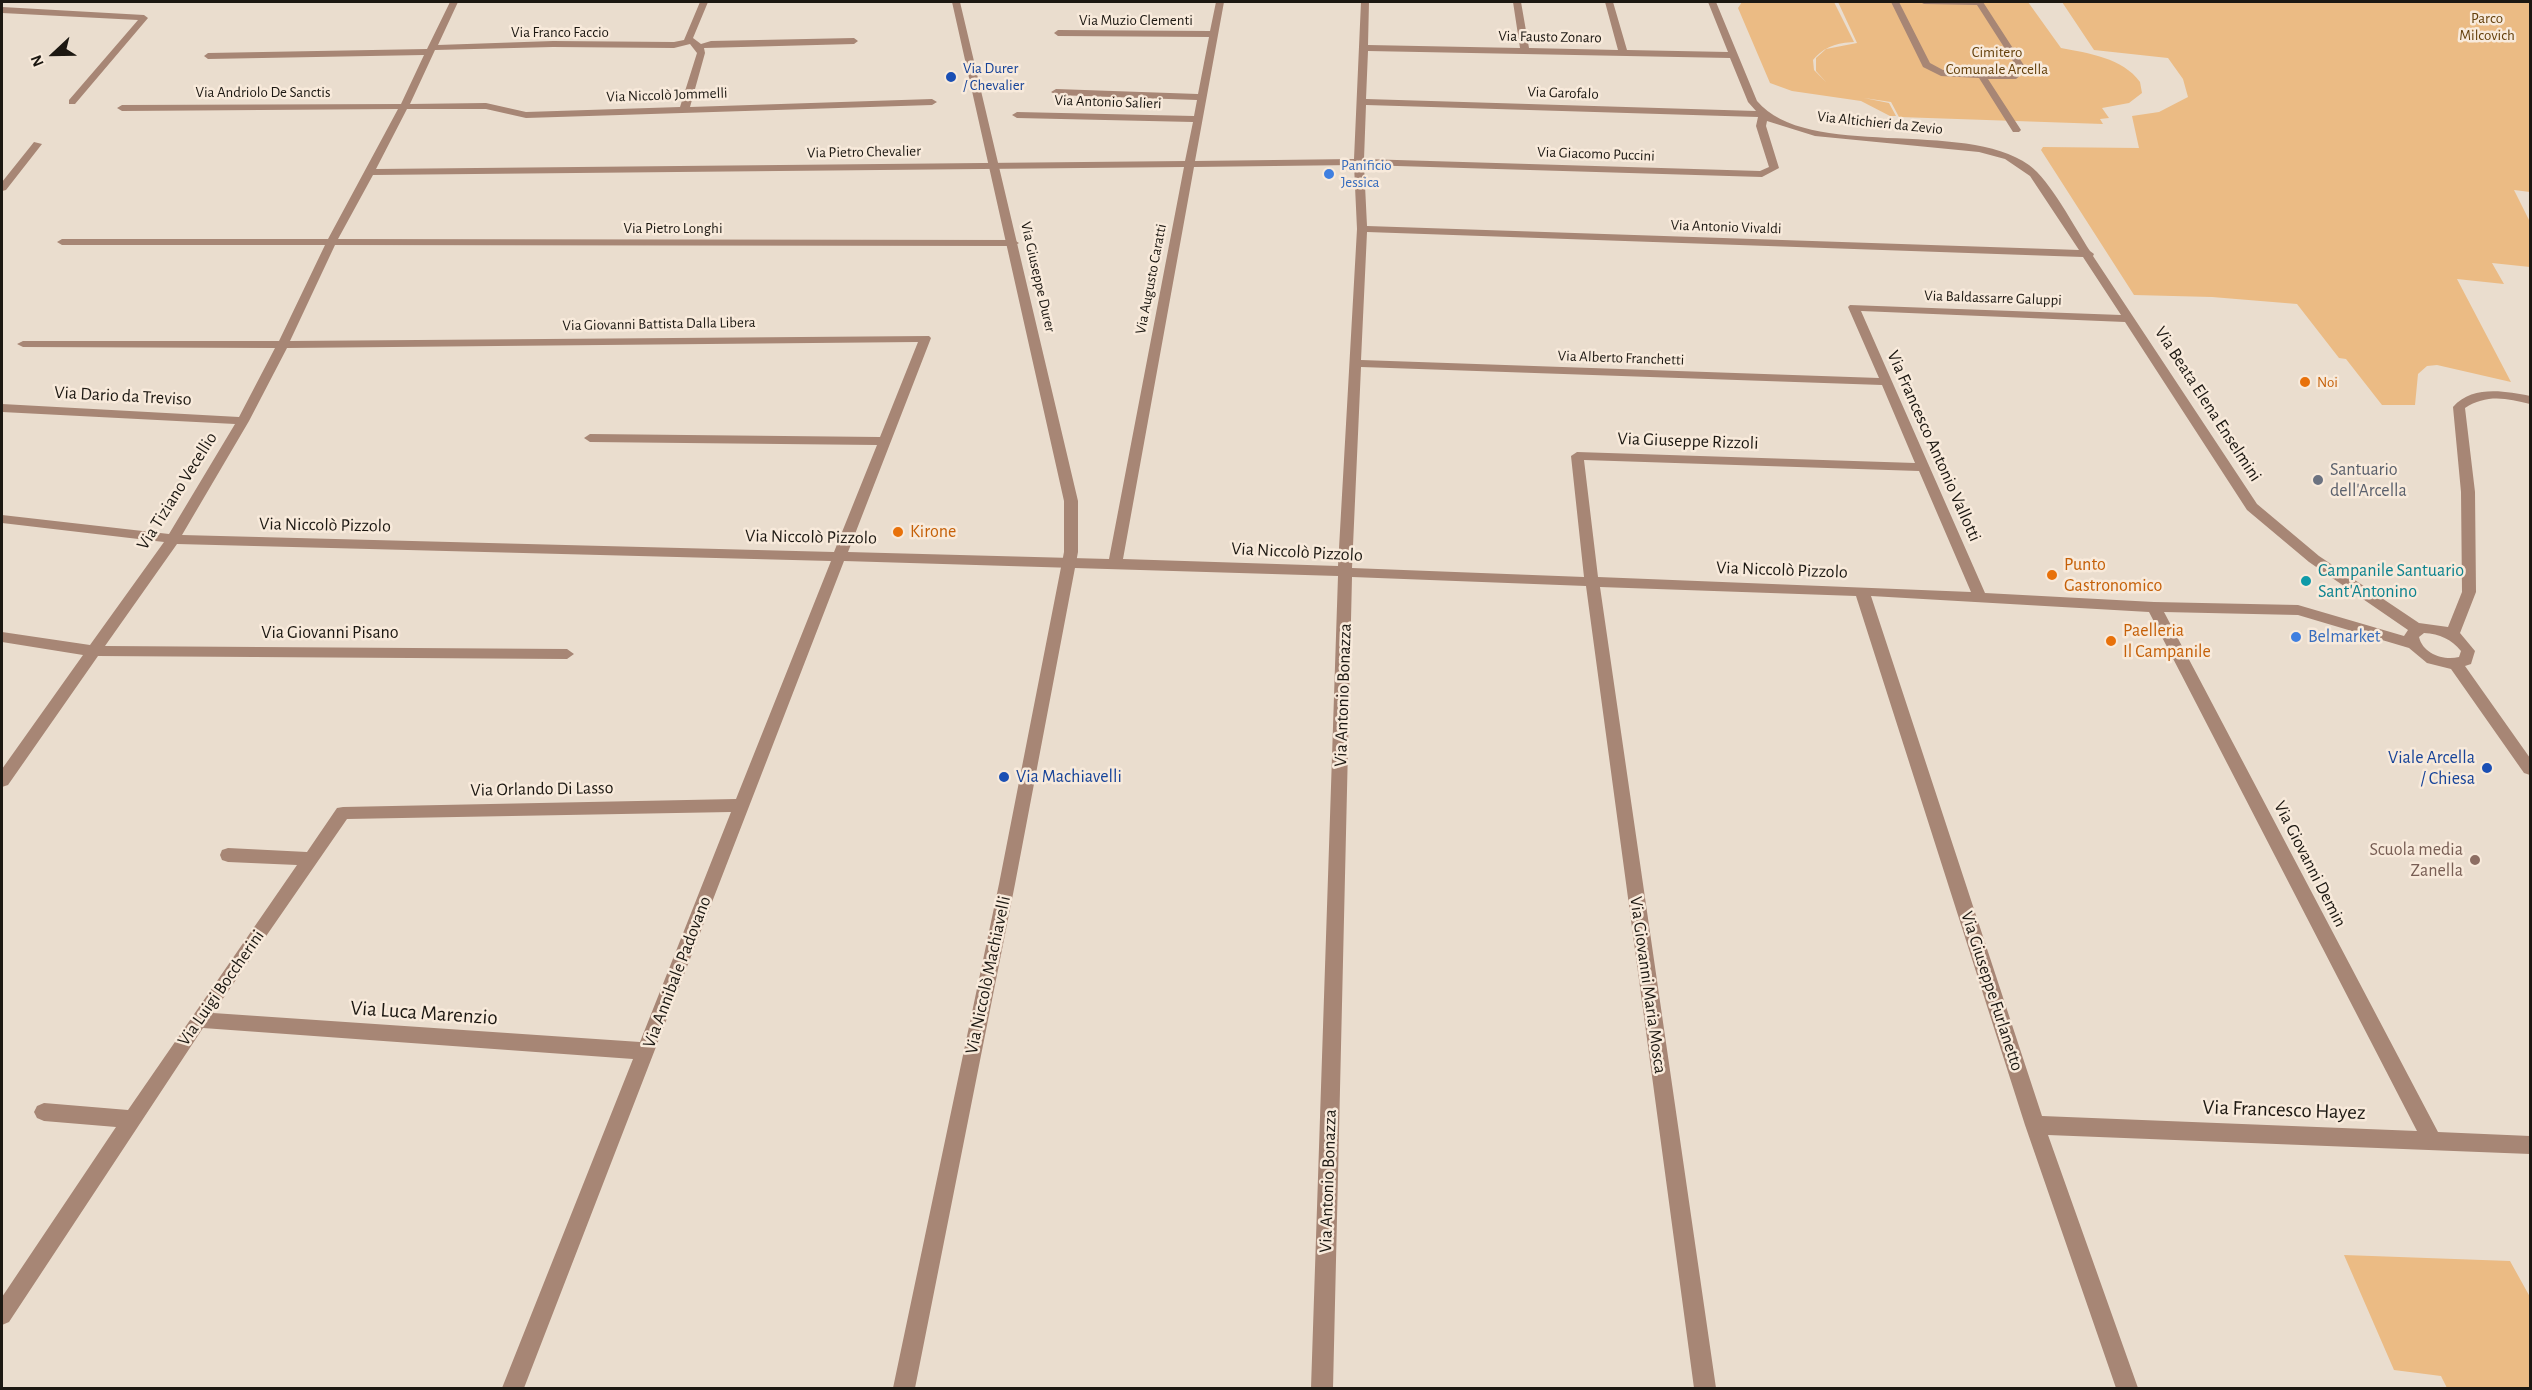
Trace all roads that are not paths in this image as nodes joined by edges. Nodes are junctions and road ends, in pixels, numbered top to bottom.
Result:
1 (454, 2) edge
2 (704, 2) edge
3 (957, 2) edge
4 (1220, 2) edge
5 (1365, 2) edge
6 (1517, 2) edge
7 (1609, 2) edge
8 (1712, 2) edge
9 (1895, 2) edge
10 (1924, 2) edge
11 (1980, 2) edge
12 (2, 10) edge
13 (1058, 33) dead end
14 (1214, 34) junction
15 (854, 40) dead end
16 (688, 42) junction
17 (699, 47) junction
18 (1364, 48) junction
19 (430, 50) junction
20 (1526, 50) junction
21 (1623, 52) junction
22 (1735, 55) junction
23 (208, 56) dead end
24 (1982, 76) junction
25 (1056, 92) dead end
26 (1201, 98) junction
27 (72, 102) dead end
28 (932, 102) dead end
29 (1362, 102) junction
30 (404, 107) junction
31 (122, 108) dead end
32 (684, 110) junction
33 (1763, 114) junction
34 (1017, 115) dead end
35 (1198, 119) junction
36 (2016, 130) dead end
37 (37, 144) dead end
38 (2012, 158) joint
39 (1359, 162) junction
40 (1190, 164) junction
41 (994, 165) junction
42 (370, 172) junction
43 (2, 188) edge
44 (1362, 229) junction
45 (62, 242) dead end
46 (331, 243) junction
47 (1014, 243) junction
48 (2089, 254) junction
49 (1854, 307) joint
50 (2130, 319) junction
51 (23, 344) dead end
52 (283, 345) junction
53 (1355, 363) junction
54 (1886, 382) junction
55 (2530, 400) edge
56 (2, 408) edge
57 (243, 421) junction
58 (590, 438) dead end
59 (885, 441) junction
60 (1924, 467) junction
61 (2, 519) edge
62 (173, 539) junction
63 (841, 556) junction
64 (1068, 561) junction
65 (1115, 563) junction
66 (1346, 572) junction
67 (1592, 582) junction
68 (1862, 591) junction
69 (1981, 599) junction
70 (2154, 607) junction
71 (2417, 629) junction
72 (2452, 635) junction
73 (2, 637) edge
74 (2414, 644) junction
75 (92, 651) junction
76 (567, 654) dead end
77 (2455, 664) junction
78 (2530, 769) edge
79 (2, 781) edge
80 (742, 805) junction
81 (343, 813) joint
82 (228, 855) dead end
83 (312, 859) junction
84 (198, 1020) junction
85 (646, 1051) junction
86 (44, 1112) dead end
87 (133, 1119) junction
88 (2036, 1125) junction
89 (2431, 1139) junction
90 (2530, 1145) edge
91 (2, 1316) edge
92 (513, 1389) edge
93 (904, 1389) edge
94 (1322, 1389) edge
95 (1705, 1389) edge
96 (2127, 1389) edge

1 - 19 street, Via Tiziano Vecellio
2 - 16 street
3 - 41 street, Via Giuseppe Durer
4 - 14 street, Via Augusto Caratti
5 - 18 street, Via Antonio Bonazza
6 - 20 street
7 - 21 street
8 - 22 street
9 - 24 street
10 - 11 street
11 - 24 street
12 - 27 street
13 - 14 street, Via Muzio Clementi
14 - 26 street, Via Augusto Caratti
15 - 17 street
16 - 17 street
16 - 19 street, Via Franco Faccio
17 - 32 street
18 - 20 street, Via Fausto Zonaro
18 - 29 street, Via Antonio Bonazza
19 - 23 street
19 - 30 street, Via Tiziano Vecellio
20 - 21 street, Via Fausto Zonaro
21 - 22 street, Via Fausto Zonaro
22 - 33 street
24 - 36 street
25 - 26 street
26 - 35 street, Via Augusto Caratti
28 - 32 street, Via Niccolò Jommelli
29 - 33 street, Via Garofalo
29 - 39 street, Via Antonio Bonazza
30 - 31 street, Via Andriolo De Sanctis
30 - 32 street, Via Niccolò Jommelli
30 - 42 street, Via Tiziano Vecellio
33 - 38 street, Via Altichieri da Zevio
33 - 39 street, Via Giacomo Puccini
34 - 35 street, Via Antonio Salieri
35 - 40 street, Via Augusto Caratti
37 - 43 street
38 - 48 street, Via Beata Elena Enselmini
39 - 40 street, Via Pietro Chevalier
39 - 44 street, Via Antonio Bonazza
40 - 41 street, Via Pietro Chevalier
40 - 65 street, Via Augusto Caratti
41 - 42 street, Via Pietro Chevalier
41 - 47 street, Via Giuseppe Durer
42 - 46 street, Via Tiziano Vecellio
44 - 48 street, Via Antonio Vivaldi
44 - 53 street, Via Antonio Bonazza
45 - 46 street
46 - 47 street, Via Pietro Longhi
46 - 52 street, Via Tiziano Vecellio
47 - 64 street, Via Giuseppe Durer
48 - 50 street, Via Beata Elena Enselmini
49 - 50 street, Via Baldassarre Galuppi
49 - 54 street, Via Francesco Antonio Vallotti
50 - 71 street, Via Beata Elena Enselmini
51 - 52 street
52 - 57 street, Via Tiziano Vecellio
52 - 59 street, Via Giovanni Battista Dalla Libera
53 - 54 street, Via Alberto Franchetti
53 - 66 street, Via Antonio Bonazza
54 - 60 street, Via Francesco Antonio Vallotti
55 - 72 street
56 - 57 street, Via Dario da Treviso
57 - 62 street, Via Tiziano Vecellio
58 - 59 street
59 - 63 street, Via Giovanni Battista Dalla Libera
60 - 67 street, Via Giuseppe Rizzoli
60 - 69 street, Via Francesco Antonio Vallotti
61 - 62 street, Via Niccolò Pizzolo
62 - 63 street, Via Niccolò Pizzolo
62 - 75 street, Via Tiziano Vecellio
63 - 64 street, Via Niccolò Pizzolo
63 - 80 street, Via Annibale Padovano
64 - 65 street, Via Niccolò Pizzolo
64 - 93 street, Via Niccolò Machiavelli
65 - 66 street, Via Niccolò Pizzolo
66 - 67 street, Via Niccolò Pizzolo
66 - 94 street, Via Antonio Bonazza
67 - 68 street, Via Niccolò Pizzolo
67 - 95 street, Via Giovanni Maria Mosca
68 - 69 street, Via Niccolò Pizzolo
68 - 88 street, Via Giuseppe Furlanetto
69 - 70 street, Via Niccolò Pizzolo
70 - 74 street, Via Niccolò Pizzolo
70 - 89 street, Via Giovanni Demin
71 - 72 street
71 - 74 street
72 - 77 street
73 - 75 street
74 - 77 street, Via Niccolò Pizzolo
75 - 76 street, Via Giovanni Pisano
75 - 79 street, Via Tiziano Vecellio
77 - 78 street
80 - 81 street, Via Orlando Di Lasso
80 - 85 street, Via Annibale Padovano
81 - 83 street, Via Luigi Boccherini
82 - 83 street
83 - 84 street, Via Luigi Boccherini
84 - 85 street, Via Luca Marenzio
84 - 87 street, Via Luigi Boccherini
85 - 92 street, Via Annibale Padovano
86 - 87 street
87 - 91 street, Via Luigi Boccherini
88 - 89 street, Via Francesco Hayez
88 - 96 street, Via Giuseppe Furlanetto
89 - 90 street, Via Francesco Hayez

